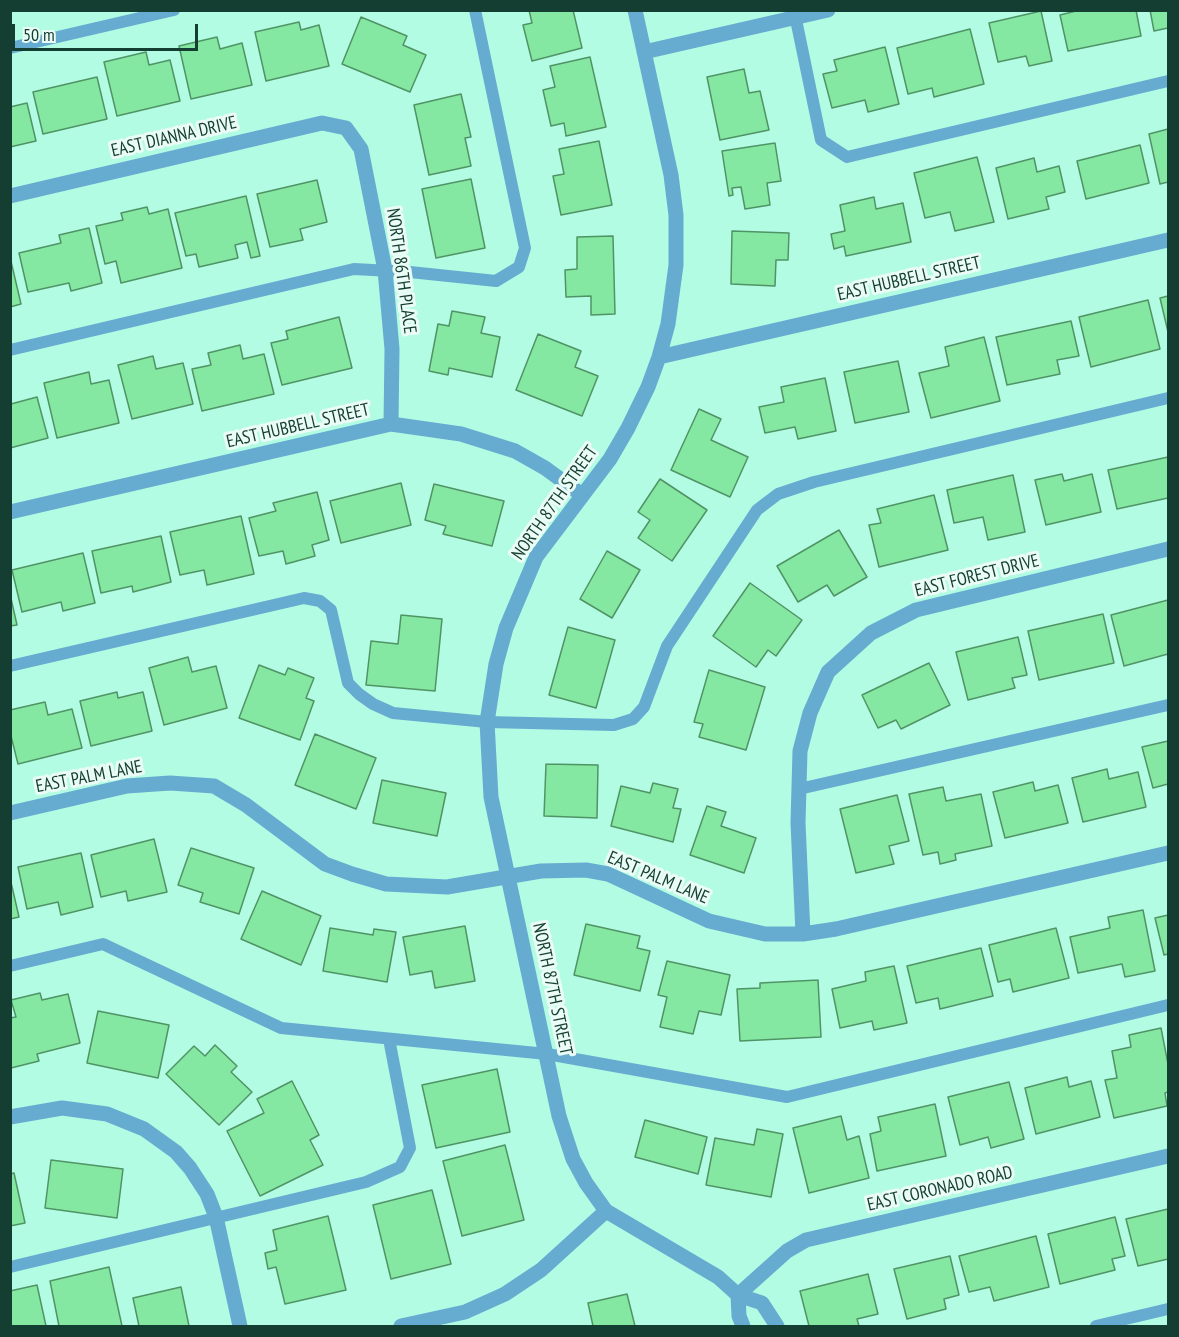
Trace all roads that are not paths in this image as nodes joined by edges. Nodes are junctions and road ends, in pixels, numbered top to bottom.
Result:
1 (174, 10) edge
2 (475, 10) edge
3 (635, 10) edge
4 (828, 10) edge
5 (795, 14) edge
6 (10, 48) edge
7 (644, 52) junction
8 (1168, 81) edge
9 (346, 128) joint
10 (10, 196) edge
11 (1168, 240) edge
12 (385, 270) junction
13 (10, 350) edge
14 (659, 357) junction
15 (1168, 398) edge
16 (391, 424) junction
17 (582, 495) junction
18 (10, 512) edge
19 (1168, 549) edge
20 (10, 666) edge
21 (1168, 705) edge
22 (487, 722) junction
23 (799, 789) junction
24 (10, 813) edge
25 (1168, 853) edge
26 (508, 877) junction
27 (802, 934) junction
28 (10, 966) edge
29 (1168, 1005) edge
30 (388, 1039) junction
31 (547, 1054) junction
32 (10, 1117) edge
33 (1168, 1156) edge
34 (606, 1211) junction
35 (216, 1217) junction
36 (10, 1267) edge
37 (738, 1295) junction
38 (1168, 1310) edge
39 (240, 1326) edge
40 (401, 1326) edge
41 (743, 1326) edge
42 (777, 1326) edge
43 (1096, 1326) edge

1 - 6 lane
2 - 12 lane
3 - 7 street, NORTH 87TH STREET
4 - 5 street
5 - 7 street
5 - 8 lane
7 - 14 street, NORTH 87TH STREET
9 - 10 street, EAST DIANNA DRIVE
9 - 12 street, NORTH 86TH PLACE
11 - 14 street, EAST HUBBELL STREET
12 - 13 lane
12 - 16 street, NORTH 86TH PLACE
14 - 17 street, NORTH 87TH STREET
15 - 22 lane
16 - 17 street, EAST HUBBELL STREET
16 - 18 street, EAST HUBBELL STREET
17 - 22 street, NORTH 87TH STREET
19 - 23 street, EAST FOREST DRIVE
20 - 22 lane
21 - 23 lane
22 - 26 street, NORTH 87TH STREET
23 - 27 street, EAST FOREST DRIVE
24 - 26 street, EAST PALM LANE
25 - 27 street, EAST PALM LANE
26 - 27 street, EAST PALM LANE
26 - 31 street, NORTH 87TH STREET
28 - 30 lane
29 - 31 lane
30 - 31 lane
30 - 35 lane
31 - 34 street, NORTH 87TH STREET
32 - 35 street
33 - 37 street, EAST CORONADO ROAD
34 - 37 street, NORTH 87TH STREET
34 - 40 street
35 - 36 lane
35 - 39 street
37 - 41 street
37 - 42 street, NORTH 87TH STREET
38 - 43 lane

